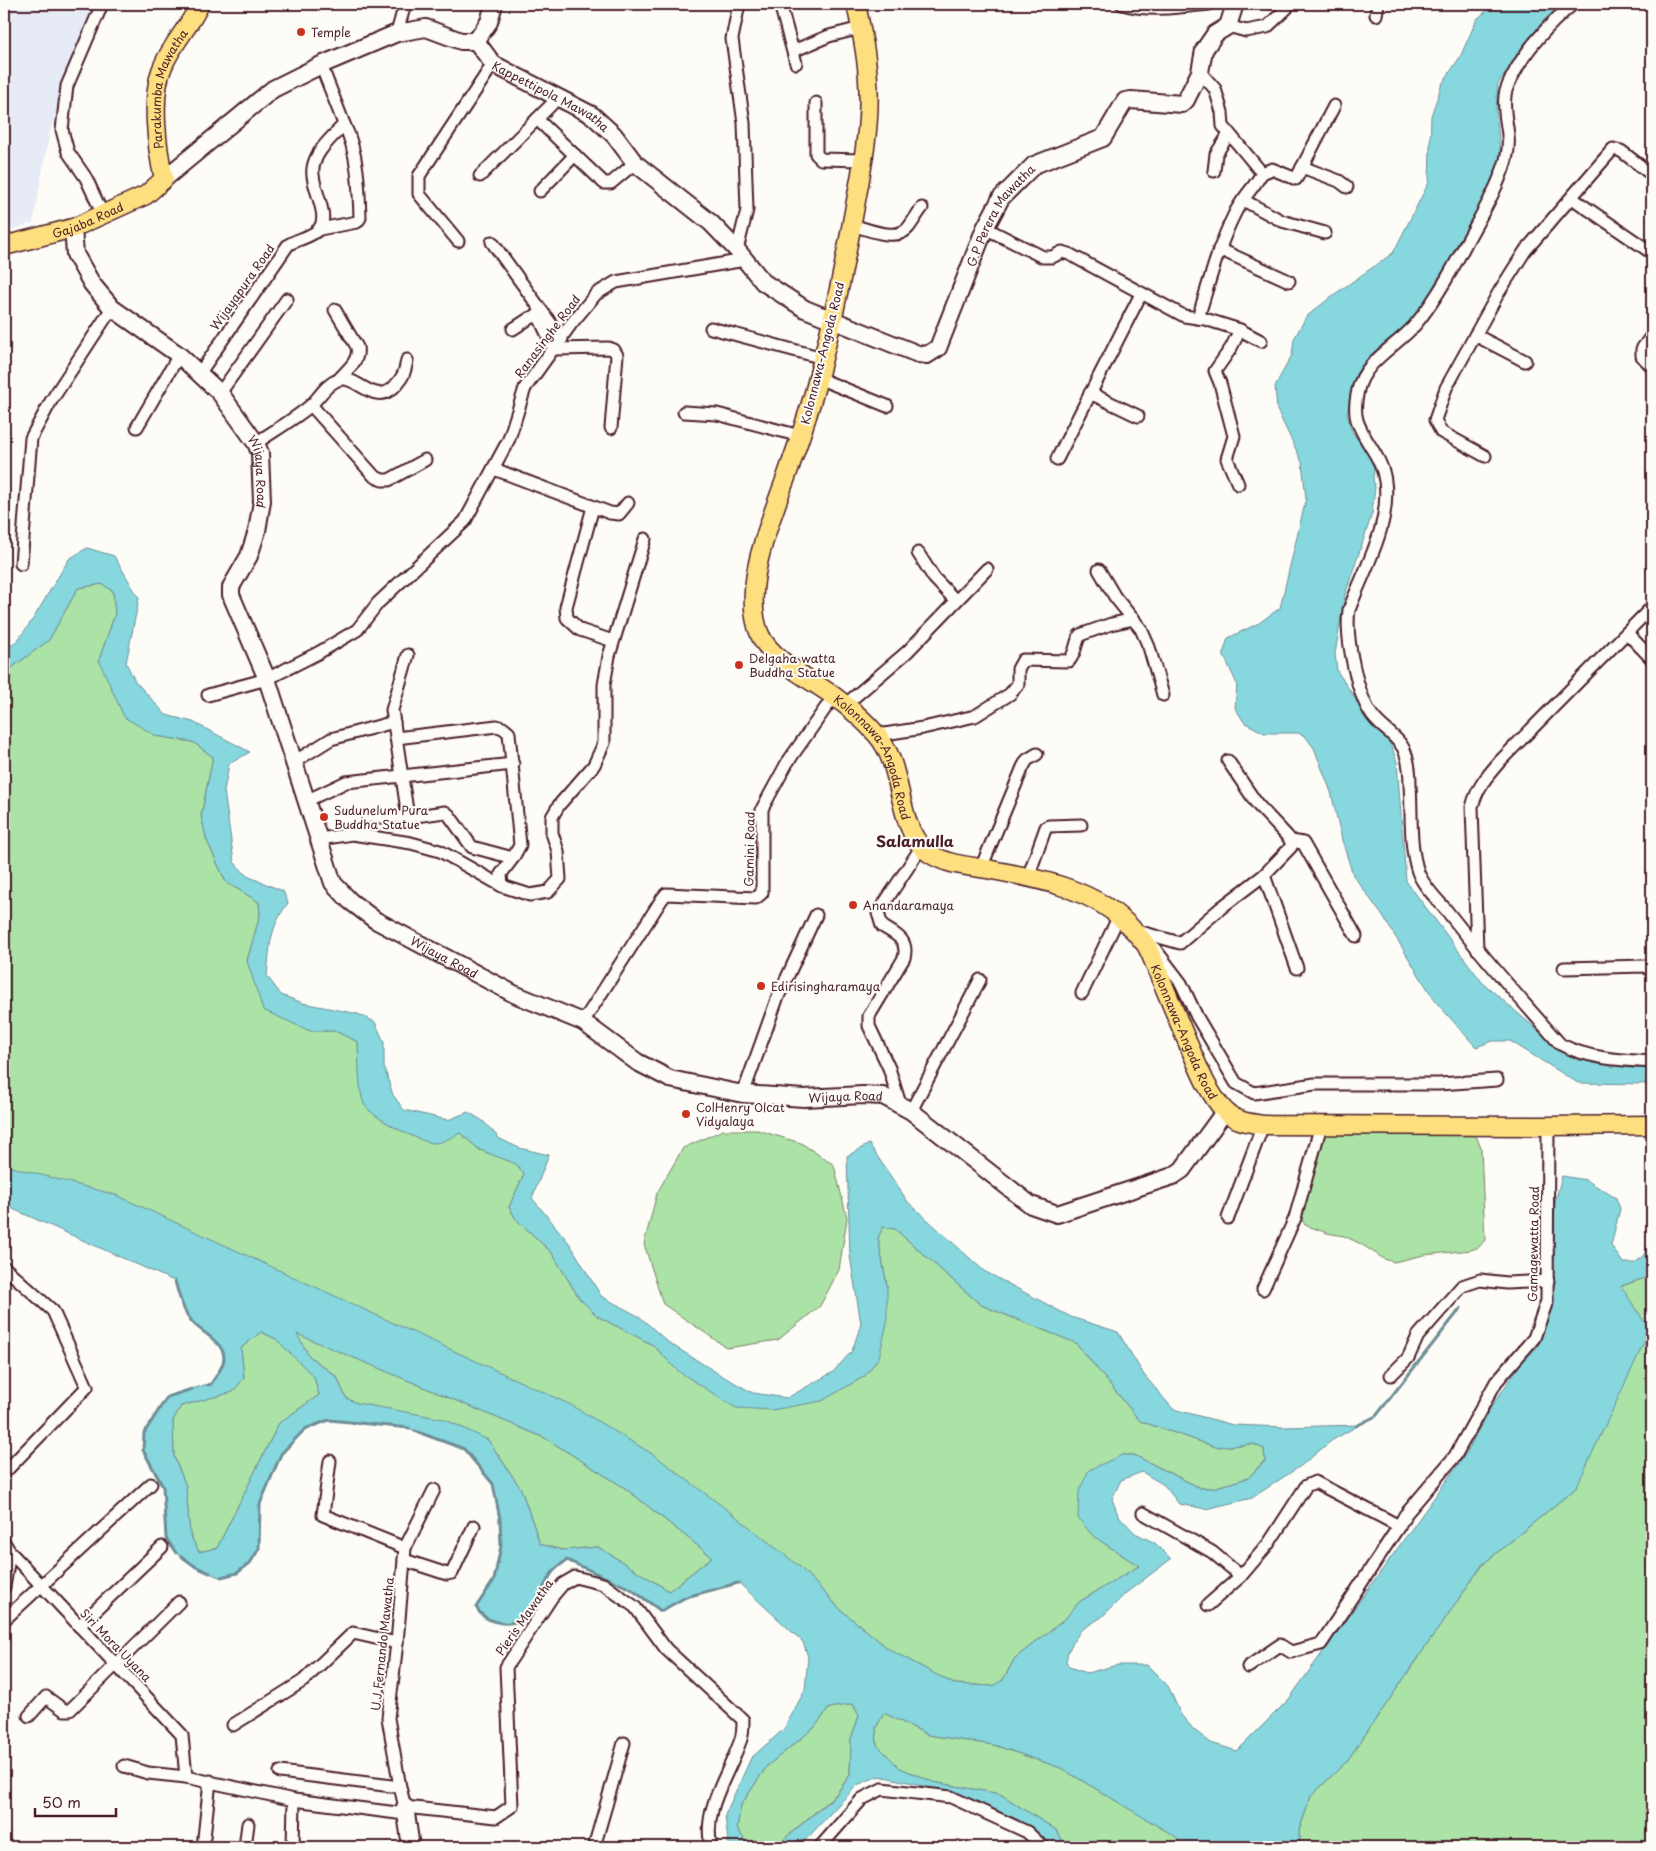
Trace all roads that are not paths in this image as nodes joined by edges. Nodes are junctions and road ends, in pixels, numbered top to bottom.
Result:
1 (100, 4) edge
2 (200, 4) edge
3 (405, 4) edge
4 (494, 4) edge
5 (739, 4) edge
6 (780, 4) edge
7 (856, 4) edge
8 (1122, 4) edge
9 (1210, 4) edge
10 (1235, 4) edge
11 (1288, 4) edge
12 (1573, 4) edge
13 (1228, 26) junction
14 (861, 28) junction
15 (397, 33) junction
16 (476, 41) junction
17 (793, 51) junction
18 (796, 63) dead end
19 (492, 64) junction
20 (321, 65) junction
21 (1200, 72) junction
22 (559, 97) junction
23 (816, 103) dead end
24 (1334, 106) dead end
25 (537, 119) junction
26 (344, 124) junction
27 (1229, 134) junction
28 (575, 155) junction
29 (863, 160) junction
30 (635, 163) junction
31 (1302, 167) junction
32 (1214, 171) dead end
33 (1262, 173) junction
34 (1652, 173) edge
35 (480, 176) dead end
36 (164, 180) junction
37 (1348, 187) dead end
38 (540, 191) dead end
39 (1572, 198) junction
40 (1243, 200) junction
41 (922, 208) dead end
42 (103, 215) junction
43 (852, 225) junction
44 (74, 228) junction
45 (985, 228) junction
46 (320, 229) junction
47 (1325, 233) dead end
48 (458, 241) dead end
49 (492, 242) dead end
50 (4, 246) edge
51 (1219, 249) junction
52 (1652, 252) edge
53 (741, 255) junction
54 (1289, 281) dead end
55 (1141, 294) junction
56 (287, 299) dead end
57 (112, 308) junction
58 (335, 310) dead end
59 (1198, 318) junction
60 (832, 319) junction
61 (711, 328) dead end
62 (513, 329) dead end
63 (1240, 330) junction
64 (1475, 335) junction
65 (1652, 335) edge
66 (562, 339) junction
67 (1261, 341) dead end
68 (554, 349) junction
69 (178, 355) junction
70 (823, 358) junction
71 (407, 360) dead end
72 (1525, 361) dead end
73 (1652, 367) edge
74 (199, 374) junction
75 (340, 378) junction
76 (818, 378) junction
77 (220, 393) junction
78 (1090, 393) junction
79 (311, 405) junction
80 (887, 406) dead end
81 (684, 412) dead end
82 (1138, 416) dead end
83 (137, 427) dead end
84 (611, 428) dead end
85 (800, 436) junction
86 (256, 443) junction
87 (1485, 456) dead end
88 (1057, 459) dead end
89 (425, 460) dead end
90 (494, 470) junction
91 (1238, 484) dead end
92 (628, 503) dead end
93 (593, 507) junction
94 (645, 539) dead end
95 (918, 554) dead end
96 (21, 564) dead end
97 (988, 569) dead end
98 (1099, 570) dead end
99 (956, 601) junction
100 (1652, 607) edge
101 (1134, 619) junction
102 (1627, 633) junction
103 (614, 641) junction
104 (408, 654) dead end
105 (1652, 659) edge
106 (267, 679) junction
107 (208, 695) dead end
108 (1163, 695) dead end
109 (840, 701) junction
110 (394, 722) junction
111 (878, 735) junction
112 (396, 738) junction
113 (1037, 754) dead end
114 (1228, 761) dead end
115 (294, 762) junction
116 (513, 764) junction
117 (401, 776) junction
118 (306, 801) junction
119 (368, 818) dead end
120 (408, 818) junction
121 (1081, 825) dead end
122 (320, 839) junction
123 (1291, 841) junction
124 (922, 846) junction
125 (513, 858) junction
126 (980, 868) junction
127 (1264, 875) junction
128 (1028, 877) junction
129 (502, 886) junction
130 (816, 915) dead end
131 (1119, 916) junction
132 (1136, 931) junction
133 (1356, 936) dead end
134 (1477, 950) junction
135 (1296, 968) dead end
136 (1564, 968) dead end
137 (1652, 972) edge
138 (980, 980) dead end
139 (1082, 993) dead end
140 (583, 1022) junction
141 (1652, 1062) edge
142 (1497, 1080) dead end
143 (743, 1094) junction
144 (906, 1107) junction
145 (1225, 1111) junction
146 (1652, 1124) edge
147 (1263, 1125) junction
148 (1322, 1125) junction
149 (1548, 1126) junction
150 (1228, 1218) dead end
151 (4, 1267) edge
152 (1548, 1281) junction
153 (1262, 1289) dead end
154 (1391, 1376) dead end
155 (330, 1461) dead end
156 (4, 1473) edge
157 (151, 1484) dead end
158 (434, 1490) dead end
159 (1143, 1513) dead end
160 (474, 1526) dead end
161 (1399, 1526) junction
162 (7, 1547) edge
163 (162, 1547) dead end
164 (404, 1548) junction
165 (404, 1560) junction
166 (1241, 1576) junction
167 (42, 1586) junction
168 (4, 1587) edge
169 (179, 1602) dead end
170 (1208, 1605) dead end
171 (4, 1620) edge
172 (79, 1626) junction
173 (397, 1644) junction
174 (116, 1662) junction
175 (1248, 1667) dead end
176 (29, 1716) dead end
177 (233, 1725) dead end
178 (624, 1743) dead end
179 (124, 1766) dead end
180 (280, 1772) dead end
181 (186, 1776) junction
182 (210, 1782) junction
183 (400, 1786) junction
184 (294, 1800) junction
185 (405, 1810) junction
186 (248, 1824) dead end
187 (203, 1847) edge
188 (245, 1847) edge
189 (293, 1847) edge
190 (411, 1847) edge
191 (594, 1847) edge
192 (711, 1847) edge
193 (820, 1847) edge
194 (1043, 1847) edge

1 - 42 street
2 - 36 main road, Parakumba Mawatha
3 - 15 street
4 - 16 street
5 - 53 street
6 - 17 street
7 - 14 main road, Kolonnawa-Angoda Road
8 - 9 street
10 - 13 street
11 - 13 street
12 - 134 street
13 - 21 street, G.P Perera Mawatha
14 - 17 street
14 - 29 main road, Kolonnawa-Angoda Road
15 - 16 street
15 - 20 street
16 - 19 street, Kappettipola Mawatha
17 - 18 street
19 - 22 street, Kappettipola Mawatha
19 - 48 street
20 - 26 street
20 - 36 street
21 - 27 street
21 - 45 street, G.P Perera Mawatha
22 - 25 street
22 - 30 street, Kappettipola Mawatha
23 - 29 street
24 - 31 street
25 - 28 street
25 - 35 street
26 - 46 street
26 - 46 street, Wijayapura Road
27 - 32 street
27 - 33 street
28 - 30 street
28 - 38 street
29 - 43 main road, Kolonnawa-Angoda Road
30 - 53 street, Kappettipola Mawatha
31 - 33 street
31 - 37 street
33 - 40 street
34 - 39 street
36 - 42 main road, Gajaba Road
39 - 52 street
39 - 64 street
40 - 47 street
40 - 51 street
41 - 43 street
42 - 44 main road, Gajaba Road
43 - 60 main road, Kolonnawa-Angoda Road
44 - 50 main road, Gajaba Road
44 - 57 street, Wijaya Road
45 - 55 street
45 - 60 street, G.P Perera Mawatha
46 - 74 street, Wijayapura Road
49 - 66 street
51 - 54 street
51 - 59 street
53 - 60 street, Kappettipola Mawatha
53 - 66 street, Ranasinghe Road
55 - 59 street
55 - 78 street
56 - 77 street
57 - 69 street, Wijaya Road
57 - 96 street
58 - 75 street
59 - 63 street
60 - 70 main road, Kolonnawa-Angoda Road
61 - 70 street
62 - 68 street
63 - 67 street
63 - 91 street
64 - 72 street
64 - 87 street
65 - 73 street
66 - 68 street, Ranasinghe Road
68 - 84 street
68 - 90 street, Ranasinghe Road
69 - 74 street, Wijaya Road
69 - 83 street
70 - 76 main road, Kolonnawa-Angoda Road
71 - 75 street
74 - 77 street, Wijaya Road
75 - 79 street
76 - 80 street
76 - 85 main road, Kolonnawa-Angoda Road
77 - 86 street, Wijaya Road
78 - 82 street
78 - 88 street
79 - 86 street
79 - 89 street
81 - 85 street
85 - 109 main road, Kolonnawa-Angoda Road
86 - 106 street, Wijaya Road
90 - 93 street
90 - 106 street, Ranasinghe Road
92 - 93 street
93 - 103 street
94 - 103 street
95 - 99 street
97 - 99 street
98 - 101 street
99 - 109 street
100 - 102 street
101 - 108 street
101 - 111 street
102 - 105 street
102 - 134 street
103 - 129 street
104 - 110 street
106 - 107 street, Ranasinghe Road
106 - 115 street, Wijaya Road
109 - 111 main road, Kolonnawa-Angoda Road
109 - 140 street, Gamini Road
110 - 112 street
110 - 115 street
111 - 124 main road, Kolonnawa-Angoda Road
112 - 116 street
112 - 117 street
113 - 126 street
114 - 123 street
115 - 118 street, Wijaya Road
116 - 117 street
116 - 125 street
117 - 118 street
117 - 120 street
118 - 122 street, Wijaya Road
119 - 120 street
120 - 125 street
121 - 128 street
122 - 129 street
122 - 140 street, Wijaya Road
123 - 127 street
123 - 133 street
124 - 126 main road, Kolonnawa-Angoda Road
124 - 144 street
125 - 129 street
126 - 128 main road, Kolonnawa-Angoda Road
127 - 132 street
127 - 135 street
128 - 131 main road, Kolonnawa-Angoda Road
130 - 143 street
131 - 132 main road, Kolonnawa-Angoda Road
131 - 139 street
132 - 142 street
132 - 145 main road, Kolonnawa-Angoda Road
134 - 141 street
136 - 137 street
138 - 144 street
140 - 143 street, Wijaya Road
143 - 144 street, Wijaya Road
144 - 145 street, Wijaya Road
145 - 147 main road, Kolonnawa-Angoda Road
146 - 149 main road, Kolonnawa-Angoda Road
147 - 148 main road, Kolonnawa-Angoda Road
147 - 150 street
148 - 149 main road, Kolonnawa-Angoda Road
148 - 153 street
149 - 152 street, Gamagewatta Road
151 - 156 street
152 - 154 street
152 - 161 street, Gamagewatta Road
155 - 164 street
157 - 167 street
158 - 164 street, U.J Fernando Mawatha
159 - 166 street
160 - 165 street
161 - 166 street
161 - 175 street, Gamagewatta Road
162 - 167 street, Siri Mora Uyana
162 - 168 street
163 - 172 street
164 - 165 street, U.J Fernando Mawatha
165 - 173 street, U.J Fernando Mawatha
166 - 170 street
167 - 171 street
167 - 172 street, Siri Mora Uyana
169 - 174 street
172 - 174 street, Siri Mora Uyana
173 - 177 street
173 - 183 street, U.J Fernando Mawatha
174 - 176 street
174 - 181 street, Siri Mora Uyana
178 - 191 street
179 - 181 street, Pieris Mawatha
180 - 183 street
181 - 182 street, Pieris Mawatha
182 - 184 street, Pieris Mawatha
182 - 187 street
183 - 185 street, U.J Fernando Mawatha
184 - 185 street, Pieris Mawatha
184 - 189 street
185 - 190 street
185 - 192 street, Pieris Mawatha
186 - 188 street
193 - 194 street

